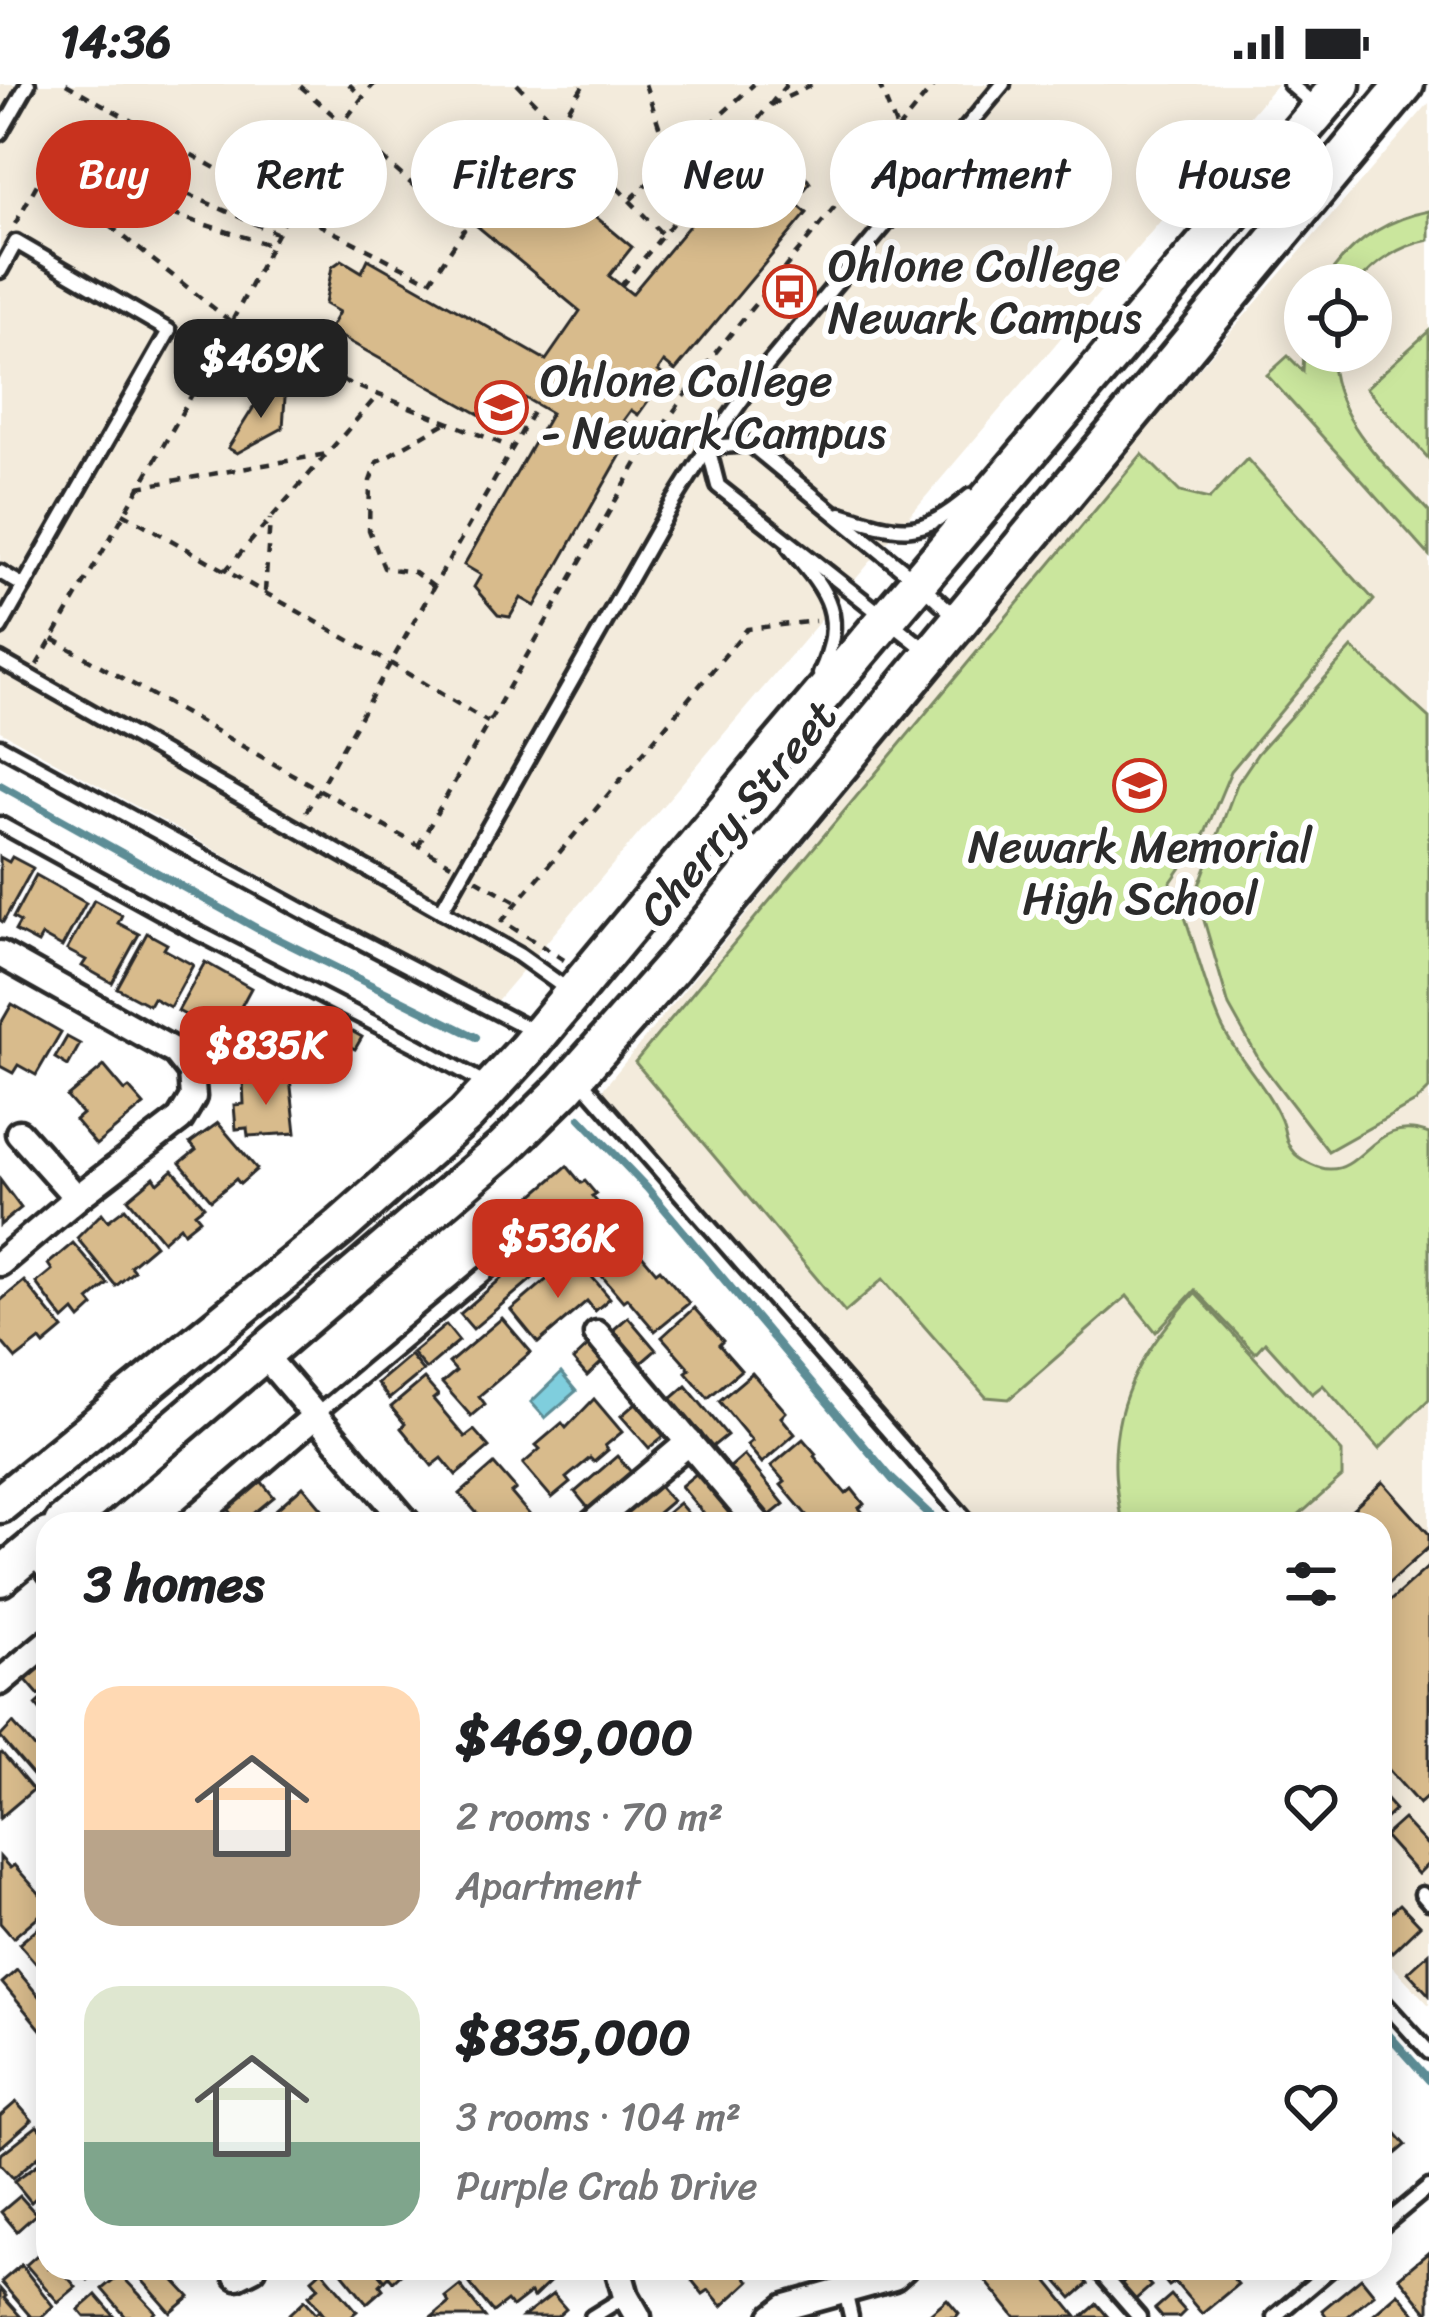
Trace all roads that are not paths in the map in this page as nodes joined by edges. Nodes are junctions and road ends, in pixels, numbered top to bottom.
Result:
1 (28, 84) edge
2 (1003, 84) edge
3 (1290, 84) edge
4 (1405, 84) edge
5 (1330, 96) edge
6 (0, 133) edge
7 (0, 271) edge
8 (1036, 441) junction
9 (708, 447) junction
10 (831, 511) junction
11 (774, 528) junction
12 (0, 572) edge
13 (918, 582) junction
14 (24, 586) junction
15 (887, 618) junction
16 (960, 621) junction
17 (0, 628) edge
18 (932, 654) junction
19 (0, 660) edge
20 (0, 746) edge
21 (777, 748) junction
22 (0, 824) edge
23 (441, 911) junction
24 (0, 954) edge
25 (562, 986) junction
26 (540, 1034) junction
27 (576, 1075) junction
28 (492, 1088) junction
29 (20, 1133) dead end
30 (403, 1174) junction
31 (77, 1198) junction
32 (541, 1227) dead end
33 (0, 1263) edge
34 (598, 1334) dead end
35 (264, 1355) junction
36 (316, 1415) junction
37 (689, 1442) junction
38 (0, 1504) edge
39 (77, 1512) edge
40 (203, 1512) edge
41 (398, 1512) edge
42 (606, 1512) edge
43 (748, 1512) edge
44 (959, 1512) edge
45 (36, 1652) edge
46 (0, 1682) edge
47 (1392, 2011) edge
48 (1429, 2052) edge
49 (1429, 2187) edge
50 (1392, 2218) edge
51 (889, 2280) edge
52 (1107, 2280) edge
53 (1318, 2280) edge
54 (848, 2304) edge
55 (632, 2307) edge
56 (592, 2317) edge
57 (773, 2317) edge
58 (1139, 2317) edge
59 (1274, 2317) edge

1 - 6 lane
2 - 9 lane
3 - 5 lane
4 - 16 main road, Cherry Street
5 - 8 main road, Cherry Street
7 - 14 lane
8 - 10 lane
8 - 13 main road, Cherry Street
9 - 10 lane
9 - 11 lane
9 - 23 lane
10 - 13 lane
11 - 15 lane
11 - 21 lane
12 - 14 lane
13 - 15 main road, Cherry Street
13 - 16 lane
14 - 17 lane
15 - 18 lane
15 - 21 main road, Cherry Street
16 - 18 main road, Cherry Street
18 - 27 main road, Cherry Street
19 - 23 lane
20 - 26 lane
21 - 25 main road, Cherry Street
22 - 28 lane
23 - 25 lane
24 - 31 street
25 - 26 main road, Cherry Street
26 - 28 main road, Cherry Street
27 - 35 main road, Cherry Street
27 - 44 lane
28 - 30 main road, Cherry Street
29 - 31 street
30 - 35 main road
30 - 38 main road, Cherry Street
31 - 33 street
32 - 36 lane
34 - 37 street
35 - 36 street
35 - 39 main road, Cherry Street
36 - 40 street
36 - 41 street
37 - 42 street
37 - 43 street
45 - 46 street
47 - 48 lane
49 - 50 lane
51 - 54 street
52 - 58 lane
53 - 59 lane
54 - 57 street
55 - 56 lane

